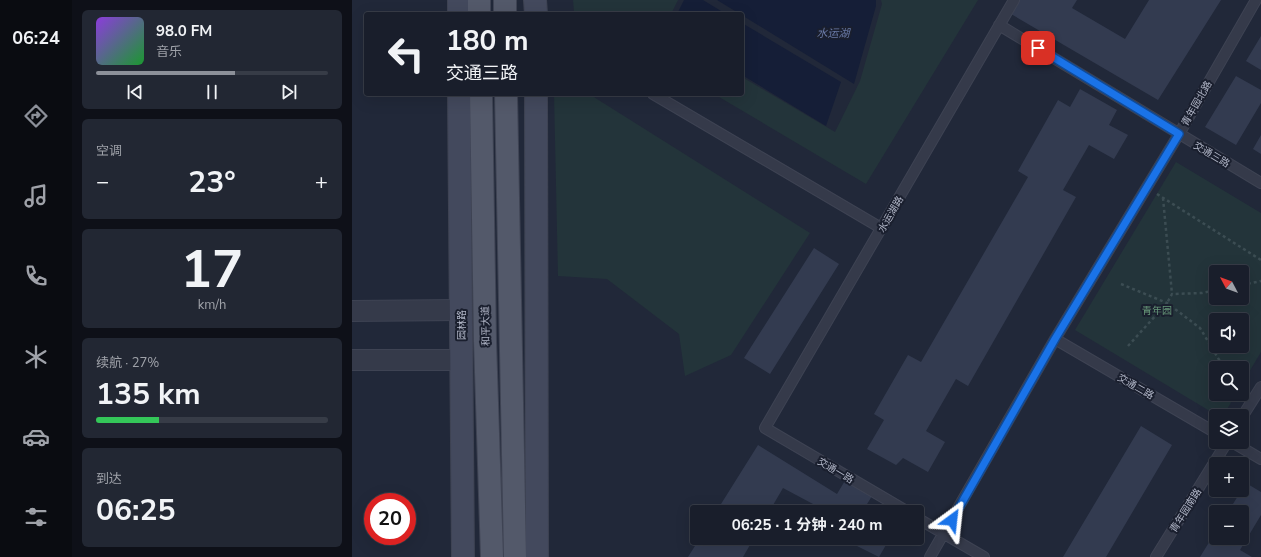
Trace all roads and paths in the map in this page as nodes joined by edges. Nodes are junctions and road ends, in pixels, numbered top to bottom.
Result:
1 (459, 0) edge
2 (479, 0) edge
3 (505, 0) edge
4 (535, 0) edge
5 (1014, 0) edge
6 (1256, 0) edge
7 (459, 12) edge
8 (479, 12) edge
9 (505, 12) edge
10 (536, 12) edge
11 (999, 25) junction
12 (459, 96) edge
13 (481, 96) edge
14 (506, 96) edge
15 (536, 96) edge
16 (656, 96) edge
17 (1179, 134) junction
18 (1261, 183) edge
19 (1146, 187) junction
20 (1163, 198) junction
21 (881, 228) junction
22 (1261, 260) edge
23 (1261, 281) edge
24 (1122, 284) dead end
25 (1249, 284) edge
26 (1209, 292) edge
27 (1172, 294) junction
28 (1167, 303) junction
29 (461, 310) junction
30 (352, 311) edge
31 (1055, 339) junction
32 (1128, 346) dead end
33 (352, 360) edge
34 (462, 360) junction
35 (1220, 361) edge
36 (1261, 386) edge
37 (1247, 409) edge
38 (765, 428) joint
39 (1209, 428) edge
40 (1223, 449) edge
41 (1244, 449) edge
42 (1261, 459) edge
43 (896, 505) edge
44 (924, 522) edge
45 (944, 534) junction
46 (463, 557) edge
47 (492, 557) edge
48 (515, 557) edge
49 (537, 557) edge
50 (930, 557) edge
51 (984, 557) edge
52 (1156, 557) edge

1 - 7 main road
2 - 8 main road
3 - 9 main road
4 - 10 main road
5 - 11 lane, 水运湖路
6 - 17 lane, 青年园北路
11 - 17 lane, 交通三路
11 - 21 lane, 水运湖路
12 - 29 main road, 园林路
13 - 47 main road, 和平大道
14 - 48 main road
15 - 49 main road
16 - 21 lane
17 - 18 lane, 交通三路
17 - 19 lane, 青年园北路
19 - 20 path
19 - 31 lane, 青年园北路
20 - 22 path
20 - 27 path
21 - 38 lane, 水运湖路
23 - 25 path
24 - 28 path
26 - 27 path
27 - 28 path
28 - 32 path
28 - 35 path
29 - 30 street
29 - 34 main road, 园林路
31 - 39 lane, 交通二路
31 - 45 lane, 青年园北路
33 - 34 street
34 - 46 main road, 园林路
36 - 37 lane
38 - 43 lane, 交通一路
40 - 52 lane, 青年园南路
41 - 42 lane
44 - 45 lane
45 - 50 lane, 青年园北路
45 - 51 lane

